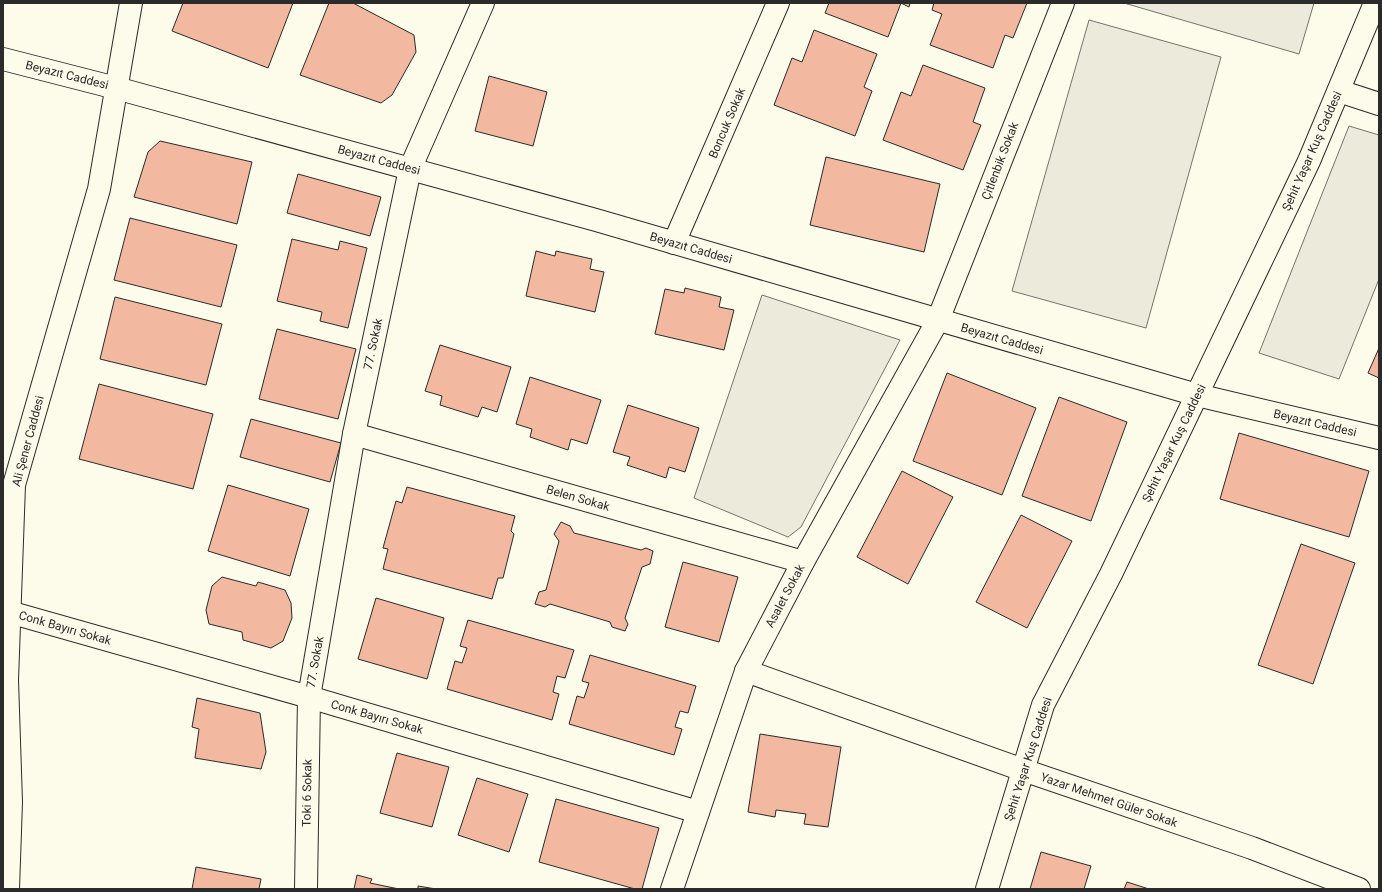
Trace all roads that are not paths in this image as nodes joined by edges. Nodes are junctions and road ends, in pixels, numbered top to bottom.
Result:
1 (131, 3) edge
2 (483, 3) edge
3 (778, 3) edge
4 (1063, 3) edge
5 (1375, 3) edge
6 (3, 59) edge
7 (116, 88) junction
8 (1339, 91) junction
9 (1379, 104) edge
10 (410, 169) junction
11 (674, 243) junction
12 (938, 320) junction
13 (1197, 395) junction
14 (354, 434) junction
15 (1379, 438) edge
16 (9, 485) edge
17 (803, 562) junction
18 (9, 612) junction
19 (746, 671) junction
20 (309, 697) junction
21 (1023, 770) junction
22 (698, 812) junction
23 (8, 889) edge
24 (306, 889) edge
25 (672, 889) edge
26 (987, 889) edge
27 (1359, 889) edge

1 - 7 street, Ali Şener Caddesi
2 - 10 street, 77. Sokak
3 - 11 street, Boncuk Sokak
4 - 12 street, Çitlenbik Sokak
5 - 8 street, Şehit Yaşar Kuş Caddesi
6 - 7 street, Beyazıt Caddesi
7 - 10 street, Beyazıt Caddesi
7 - 16 street, Ali Şener Caddesi
8 - 9 street
8 - 13 street, Şehit Yaşar Kuş Caddesi
10 - 11 street, Beyazıt Caddesi
10 - 14 street, 77. Sokak
11 - 12 street, Beyazıt Caddesi
12 - 13 street, Beyazıt Caddesi
12 - 17 street, Asalet Sokak
13 - 15 street, Beyazıt Caddesi
13 - 21 street, Şehit Yaşar Kuş Caddesi
14 - 17 street, Belen Sokak
14 - 20 street, 77. Sokak
16 - 18 street, Ali Şener Caddesi
17 - 19 street, Asalet Sokak
18 - 20 street, Conk Bayırı Sokak
18 - 23 street, Ali Şener Caddesi
19 - 21 street, Yazar Mehmet Güler Sokak
19 - 22 street, Asalet Sokak
20 - 22 street, Conk Bayırı Sokak
20 - 24 street, Toki 6 Sokak
21 - 26 street, Şehit Yaşar Kuş Caddesi
21 - 27 street, Yazar Mehmet Güler Sokak
22 - 25 street, Asalet Sokak

